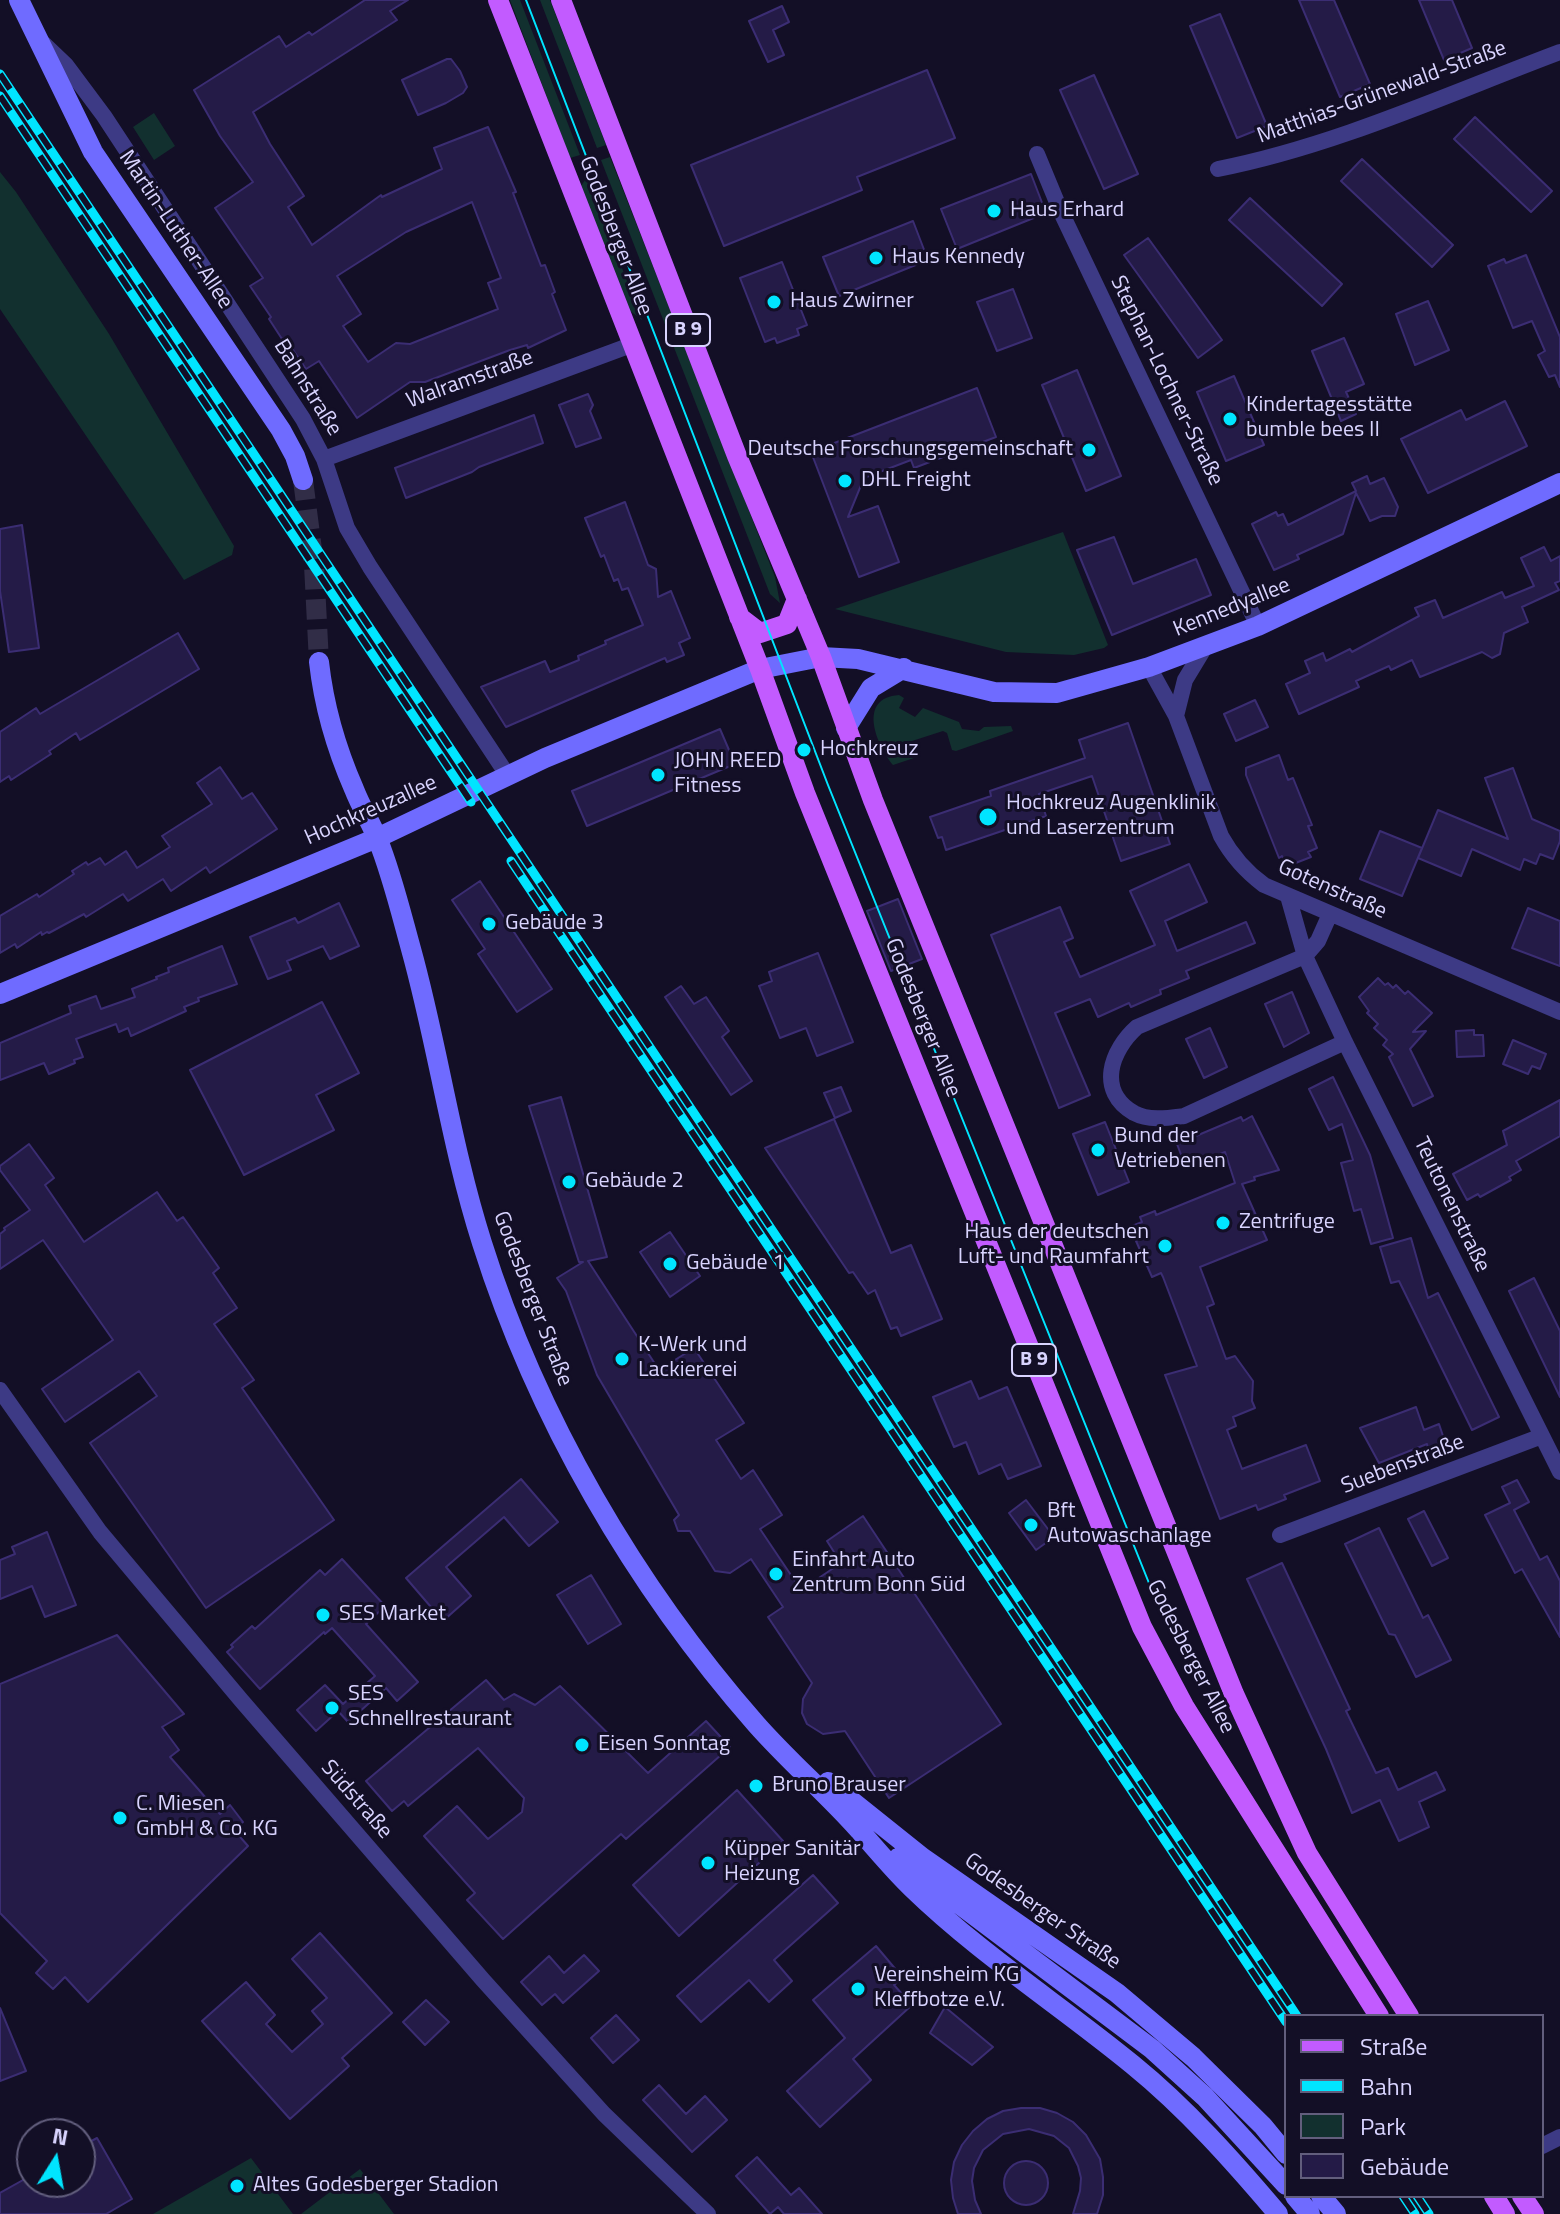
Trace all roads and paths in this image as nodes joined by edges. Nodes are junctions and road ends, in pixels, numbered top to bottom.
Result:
1 (19, 0) edge
2 (498, 0) edge
3 (561, 0) edge
4 (40, 41) junction
5 (1560, 52) edge
6 (1037, 154) dead end
7 (1218, 169) dead end
8 (631, 345) junction
9 (324, 459) junction
10 (303, 480) tunnel mouth
11 (1560, 483) edge
12 (797, 599) junction
13 (739, 617) junction
14 (1258, 626) junction
15 (1205, 647) junction
16 (821, 657) junction
17 (319, 662) tunnel mouth
18 (1149, 667) junction
19 (904, 668) junction
20 (760, 669) junction
21 (1176, 716) junction
22 (846, 728) junction
23 (508, 776) junction
24 (377, 838) junction
25 (1288, 896) junction
26 (1330, 914) junction
27 (1305, 956) junction
28 (0, 994) edge
29 (1560, 1012) edge
30 (1345, 1042) junction
31 (0, 1390) edge
32 (1542, 1436) junction
33 (1560, 1472) edge
34 (1280, 1535) dead end
35 (757, 1725) junction
36 (848, 1818) junction
37 (1378, 2014) edge
38 (1408, 2014) edge
39 (1284, 2152) edge
40 (1284, 2183) edge
41 (1297, 2198) edge
42 (1323, 2198) edge
43 (708, 2214) edge
44 (1278, 2214) edge
45 (1310, 2214) edge
46 (1336, 2214) edge

1 - 4 street, Martin-Luther-Allee
2 - 8 main road, Godesberger Allee / B 9
3 - 12 main road, Godesberger Allee / B 9
4 - 9 street, Bahnstraße
4 - 10 street, Martin-Luther-Allee
5 - 7 street, Matthias-Grünewald-Straße
6 - 14 street, Stephan-Lochner-Straße
8 - 9 street, Walramstraße
8 - 13 main road, Godesberger Allee / B 9
9 - 23 street, Bahnstraße
11 - 14 street, Kennedyallee
12 - 13 main road
12 - 16 main road, Godesberger Allee / B 9
13 - 20 main road, Godesberger Allee / B 9
14 - 15 street, Kennedyallee
15 - 18 street, Kennedyallee
15 - 21 street
16 - 19 street, Kennedyallee
16 - 20 street, Kennedyallee
16 - 22 main road, Godesberger Allee / B 9
17 - 24 street
18 - 19 street, Kennedyallee
18 - 21 street, Gotenstraße
19 - 22 street
20 - 23 street, Hochkreuzallee
20 - 37 main road, Godesberger Allee / B 9
21 - 25 street, Gotenstraße
22 - 38 main road, Godesberger Allee / B 9
23 - 24 street, Hochkreuzallee
24 - 28 street, Hochkreuzallee
24 - 35 street, Godesberger Straße
25 - 26 street, Gotenstraße
25 - 27 street, Teutonenstraße
26 - 27 street
26 - 29 street, Gotenstraße
27 - 30 street, Teutonenstraße
27 - 30 street
30 - 32 street, Teutonenstraße
31 - 43 street, Südstraße
32 - 33 street, Teutonenstraße
32 - 34 street, Suebenstraße
35 - 36 street, Godesberger Straße
35 - 39 street, Godesberger Straße
36 - 40 street, Godesberger Straße
36 - 44 street, Godesberger Straße
41 - 45 street
42 - 46 street

